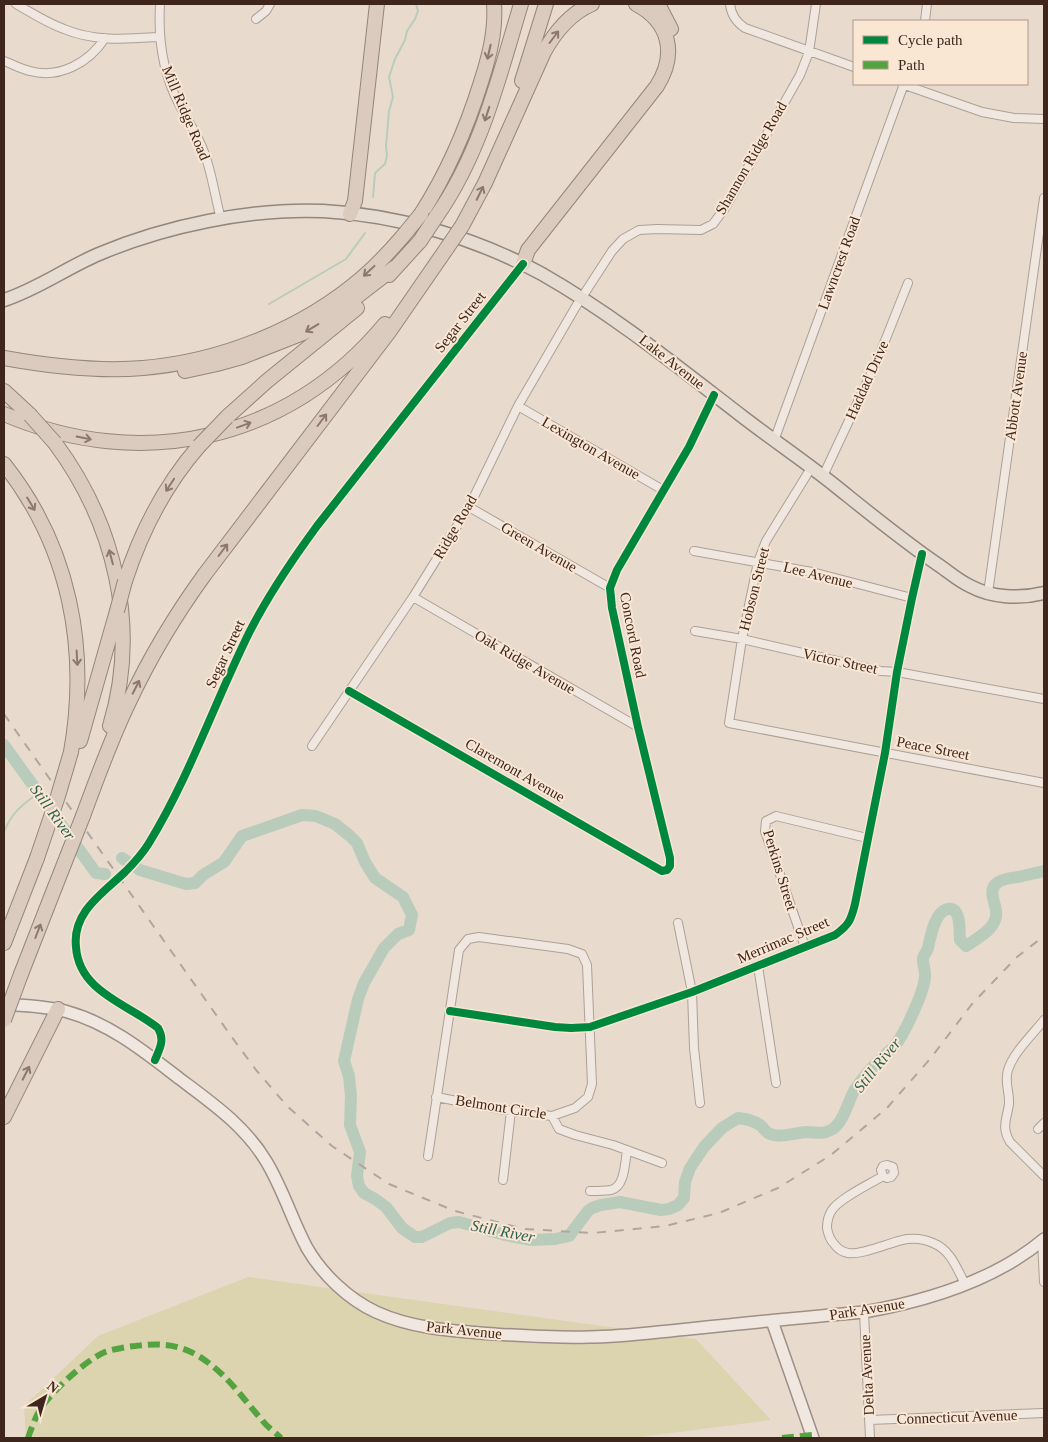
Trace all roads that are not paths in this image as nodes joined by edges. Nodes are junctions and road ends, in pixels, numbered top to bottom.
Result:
1 (16, 4) edge
2 (160, 4) edge
3 (270, 4) edge
4 (370, 4) edge
5 (377, 4) edge
6 (494, 4) edge
7 (521, 4) edge
8 (546, 4) edge
9 (592, 4) edge
10 (636, 4) edge
11 (658, 4) edge
12 (730, 4) edge
13 (816, 4) edge
14 (927, 4) edge
15 (30, 7) edge
16 (256, 19) dead end
17 (925, 20) edge
18 (159, 36) junction
19 (105, 38) junction
20 (809, 52) junction
21 (4, 60) edge
22 (853, 67) edge
23 (903, 85) edge
24 (916, 86) edge
25 (1044, 119) edge
26 (495, 159) junction
27 (1044, 198) edge
28 (350, 214) junction
29 (221, 219) junction
30 (447, 248) junction
31 (523, 264) junction
32 (394, 268) junction
33 (908, 283) dead end
34 (582, 298) junction
35 (4, 300) edge
36 (4, 358) edge
37 (4, 391) edge
38 (714, 395) junction
39 (518, 406) junction
40 (4, 414) edge
41 (774, 441) junction
42 (4, 464) edge
43 (811, 468) junction
44 (823, 476) junction
45 (663, 490) junction
46 (468, 507) junction
47 (694, 551) dead end
48 (922, 554) junction
49 (758, 562) junction
50 (610, 588) junction
51 (988, 593) junction
52 (1044, 593) edge
53 (413, 597) junction
54 (912, 598) junction
55 (695, 631) dead end
56 (742, 639) junction
57 (897, 672) junction
58 (349, 691) junction
59 (1044, 699) edge
60 (729, 723) joint
61 (638, 727) junction
62 (312, 746) dead end
63 (885, 752) junction
64 (73, 755) junction
65 (96, 778) junction
66 (1044, 783) edge
67 (867, 838) junction
68 (667, 870) joint
69 (678, 923) dead end
70 (4, 943) edge
71 (805, 947) junction
72 (758, 966) junction
73 (692, 992) junction
74 (4, 1004) edge
75 (58, 1009) junction
76 (450, 1011) junction
77 (4, 1020) edge
78 (1044, 1020) edge
79 (590, 1027) junction
80 (155, 1060) junction
81 (776, 1083) dead end
82 (436, 1096) junction
83 (700, 1103) dead end
84 (511, 1111) junction
85 (4, 1116) edge
86 (552, 1116) junction
87 (626, 1150) junction
88 (428, 1156) dead end
89 (662, 1163) dead end
90 (883, 1176) dead end
91 (1044, 1176) edge
92 (503, 1180) dead end
93 (590, 1191) dead end
94 (1043, 1240) edge
95 (1044, 1282) edge
96 (966, 1284) junction
97 (864, 1312) junction
98 (772, 1320) junction
99 (1044, 1413) edge
100 (870, 1420) junction
101 (813, 1438) edge
102 (870, 1438) edge

1 - 15 street
2 - 18 street, Mill Ridge Road
3 - 16 street
4 - 28 highway
5 - 28 highway
6 -> 36 highway, bridge
7 -> 32 highway, bridge
8 - 26 highway
26 -> 9 highway
10 - 31 highway
11 - 31 highway
12 - 20 street
13 - 20 street, Shannon Ridge Road
14 - 17 street
15 - 19 street
18 - 19 street
18 - 29 street, Mill Ridge Road
19 - 21 street
20 - 22 street
20 - 34 street, Shannon Ridge Road
23 - 41 street, Lawncrest Road
24 - 25 street
30 -> 26 highway, bridge
27 - 51 street, Abbott Avenue
28 - 29 main road, Lake Avenue
28 - 31 main road, Lake Avenue
29 - 35 main road, Lake Avenue
40 -> 30 highway
65 -> 30 highway
31 - 34 main road, Lake Avenue
31 - 80 street, Segar Street
32 -> 36 highway
32 -> 64 highway, bridge
33 - 44 street, Haddad Drive
34 - 38 main road, Lake Avenue
34 - 39 street, Ridge Road
65 -> 37 highway, bridge
38 - 41 main road, Lake Avenue
38 - 45 street, Concord Road
39 - 45 street, Lexington Avenue
39 - 46 street, Ridge Road
41 - 43 main road, Lake Avenue
42 -> 64 highway
43 - 44 main road, Lake Avenue
43 - 49 street, Hobson Street
44 - 48 main road, Lake Avenue
45 - 50 street, Concord Road
46 - 50 street, Green Avenue
46 - 53 street, Ridge Road
47 - 49 street, Lee Avenue
48 - 51 main road, Lake Avenue
48 - 54 street, Merrimac Street
49 - 54 street, Lee Avenue
49 - 56 street, Hobson Street
50 - 61 street, Concord Road
51 - 52 main road, Lake Avenue
53 - 58 street, Ridge Road
53 - 61 street, Oak Ridge Avenue
54 - 57 street, Merrimac Street
55 - 56 street, Victor Street
56 - 57 street, Victor Street
56 - 60 street, Hobson Street
57 - 59 street, Victor Street
57 - 63 street, Merrimac Street
58 - 62 street, Ridge Road
58 - 68 street, Claremont Avenue
60 - 63 street, Peace Street
61 - 68 street, Concord Road
63 - 66 street, Peace Street
63 - 67 street, Merrimac Street
64 - 70 highway, bridge
77 -> 65 highway, bridge
67 - 71 street, Merrimac Street
67 - 71 street, Perkins Street
69 - 73 street
71 - 72 street, Merrimac Street
72 - 73 street, Merrimac Street
72 - 81 street
73 - 79 street, Merrimac Street
73 - 83 street
74 - 75 main road, Park Avenue
75 - 80 main road, Park Avenue
85 -> 75 highway
76 - 79 street, Merrimac Street
76 - 79 street, Belmont Circle
76 - 82 street, Belmont Circle
78 - 91 street
79 - 86 street, Belmont Circle
80 - 98 main road, Park Avenue
82 - 84 street, Belmont Circle
82 - 88 street, Belmont Circle
84 - 86 street, Belmont Circle
84 - 92 street
86 - 87 street
87 - 89 street
87 - 93 street
90 - 96 street
94 - 95 street
94 - 96 main road, Park Avenue
96 - 97 main road, Park Avenue
97 - 98 main road, Park Avenue
97 - 100 street, Delta Avenue
98 - 101 main road
99 - 100 street, Connecticut Avenue
100 - 102 street, Delta Avenue

